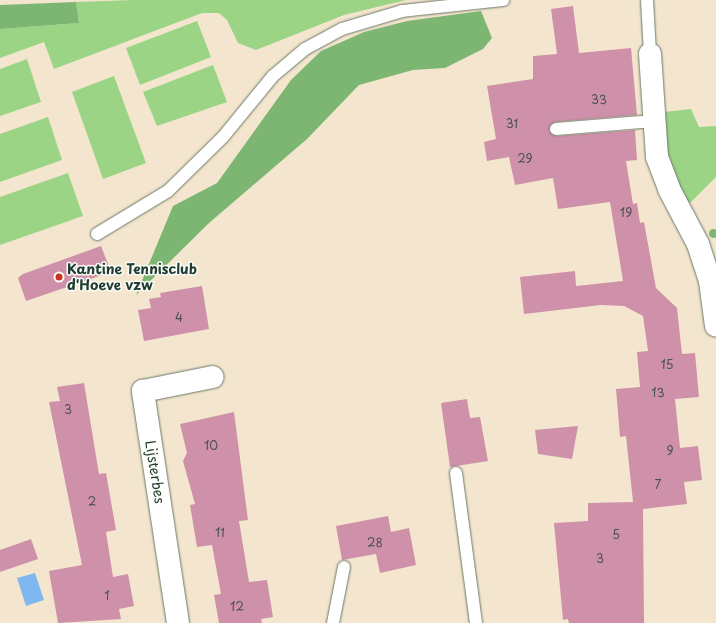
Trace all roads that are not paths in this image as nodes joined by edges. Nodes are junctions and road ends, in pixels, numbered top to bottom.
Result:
1 (503, 0) edge
2 (647, 0) edge
3 (650, 54) joint
4 (654, 121) junction
5 (556, 129) dead end
6 (97, 234) dead end
7 (716, 326) edge
8 (213, 377) dead end
9 (456, 474) dead end
10 (344, 567) dead end
11 (178, 623) edge
12 (333, 623) edge
13 (476, 623) edge

1 - 6 lane
2 - 3 lane
3 - 4 street
4 - 5 lane
4 - 7 street
8 - 11 street, Lijsterbes
9 - 13 lane
10 - 12 lane

